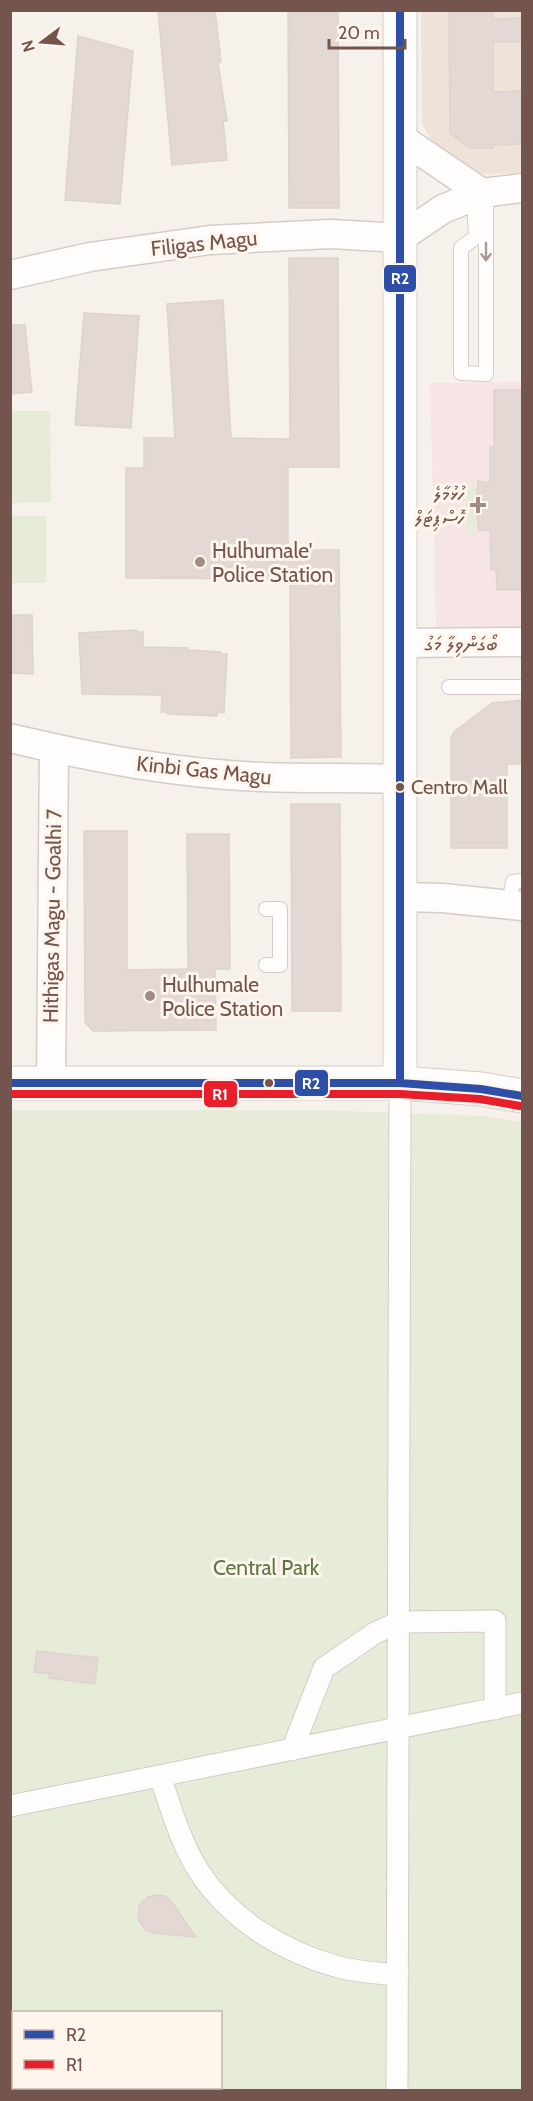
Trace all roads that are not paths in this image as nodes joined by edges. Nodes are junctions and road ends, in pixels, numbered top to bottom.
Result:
1 (400, 10) edge
2 (400, 138) junction
3 (522, 188) edge
4 (481, 194) junction
5 (400, 238) junction
6 (10, 275) edge
7 (460, 315) junction
8 (486, 316) junction
9 (522, 642) edge
10 (400, 643) junction
11 (449, 687) dead end
12 (522, 687) edge
13 (10, 738) edge
14 (54, 748) junction
15 (400, 779) junction
16 (400, 897) junction
17 (518, 897) edge
18 (266, 909) dead end
19 (266, 965) dead end
20 (10, 1083) edge
21 (400, 1083) junction
22 (51, 1084) junction
23 (522, 1096) edge
24 (399, 1622) junction
25 (522, 1703) edge
26 (495, 1709) junction
27 (399, 1728) junction
28 (292, 1750) junction
29 (160, 1776) junction
30 (10, 1806) edge
31 (398, 1975) junction
32 (398, 2091) edge

1 - 2 street
2 - 4 street
2 - 5 street
3 - 4 street
4 - 5 street
4 - 7 lane
4 -> 8 lane
5 - 6 street, Filigas Magu
5 - 10 street
7 - 8 lane
7 - 8 lane
9 - 10 street, ބޯގަންވިލާ މަގު
10 - 15 street
11 - 12 lane
13 - 14 street, Kinbi Gas Magu
14 - 15 street, Kinbi Gas Magu
14 - 22 street, Hithigas Magu - Goalhi 7
15 - 16 street
16 - 17 street
16 - 21 street
18 - 19 lane
20 - 22 street
21 - 22 street
21 - 23 street
21 - 24 street
24 - 26 street
24 - 27 street
24 - 28 street
25 - 26 street
26 - 27 street
27 - 28 street
27 - 31 street
28 - 29 street
29 - 30 street
29 - 31 street
31 - 32 street

